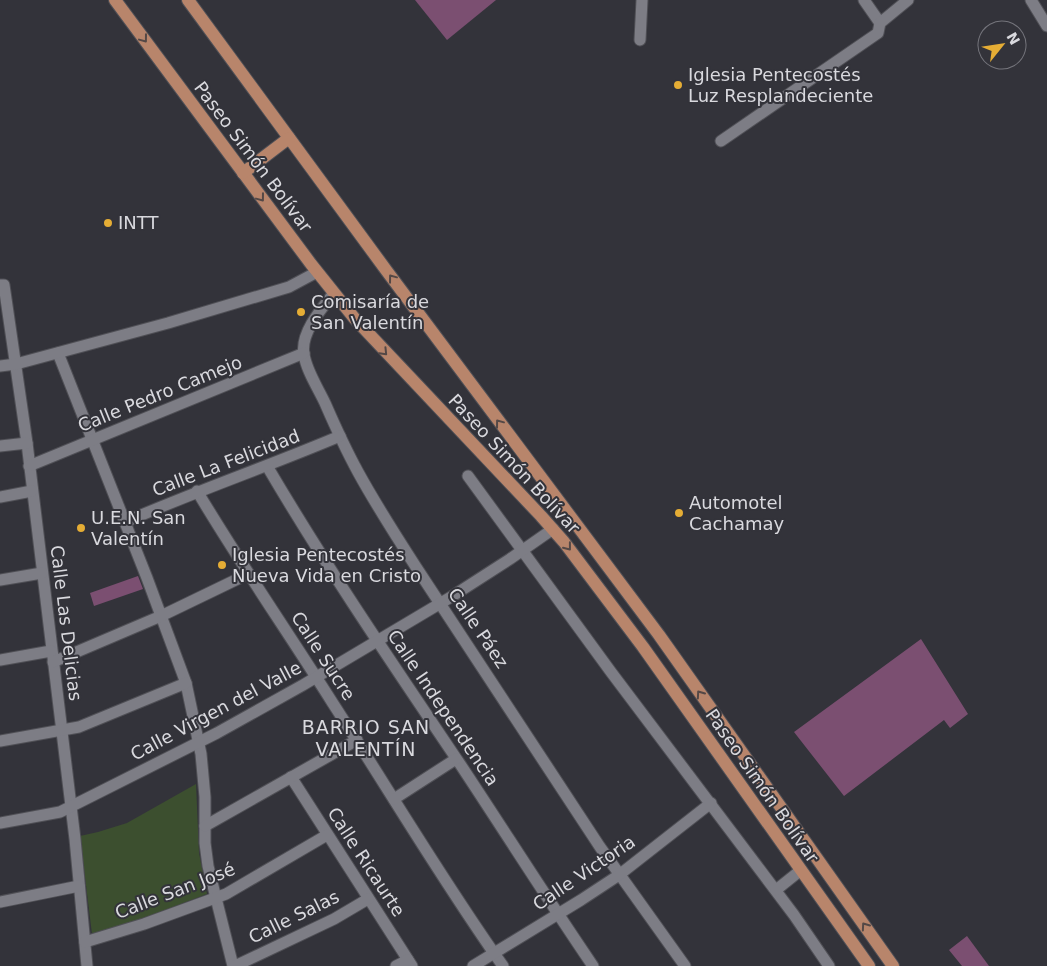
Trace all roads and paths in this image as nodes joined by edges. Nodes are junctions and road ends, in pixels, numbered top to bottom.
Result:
1 (115, 0) edge
2 (188, 0) edge
3 (642, 0) edge
4 (864, 0) edge
5 (908, 0) edge
6 (1030, 0) edge
7 (1046, 22) edge
8 (880, 23) junction
9 (640, 40) dead end
10 (289, 138) junction
11 (721, 141) dead end
12 (243, 173) junction
13 (317, 272) junction
14 (2, 285) edge
15 (334, 293) junction
16 (58, 353) junction
17 (304, 353) junction
18 (16, 364) junction
19 (0, 366) edge
20 (340, 436) junction
21 (92, 440) junction
22 (27, 443) junction
23 (0, 446) edge
24 (29, 466) junction
25 (267, 466) junction
26 (468, 476) dead end
27 (32, 491) junction
28 (197, 491) junction
29 (0, 497) edge
30 (125, 522) junction
31 (553, 529) junction
32 (522, 551) junction
33 (42, 573) junction
34 (248, 574) junction
35 (0, 580) edge
36 (441, 603) junction
37 (161, 616) junction
38 (378, 641) junction
39 (52, 656) junction
40 (0, 660) edge
41 (316, 677) junction
42 (186, 683) junction
43 (62, 730) junction
44 (0, 740) edge
45 (356, 740) junction
46 (198, 743) junction
47 (456, 759) junction
48 (291, 777) junction
49 (394, 800) junction
50 (711, 803) junction
51 (71, 808) junction
52 (0, 823) edge
53 (205, 826) junction
54 (328, 835) junction
55 (801, 870) junction
56 (619, 874) junction
57 (79, 886) junction
58 (776, 890) junction
59 (216, 897) junction
60 (368, 899) junction
61 (0, 902) edge
62 (558, 914) junction
63 (85, 942) junction
64 (493, 953) junction
65 (410, 963) edge
66 (87, 966) edge
67 (234, 966) edge
68 (396, 966) edge
69 (473, 966) edge
70 (503, 966) edge
71 (594, 966) edge
72 (685, 966) edge
73 (829, 966) edge
74 (869, 966) edge
75 (894, 966) edge

1 -> 12 main road, Paseo Simón Bolívar
2 - 10 main road, Paseo Simón Bolívar
3 - 9 street
4 - 8 street
5 - 8 street
6 - 7 street
8 - 11 street
10 - 12 main road
75 -> 10 main road, Paseo Simón Bolívar
12 -> 13 main road, Paseo Simón Bolívar
13 - 15 main road, Paseo Simón Bolívar
13 - 16 street
14 - 18 street, Calle Las Delicias
15 - 17 street
15 -> 31 main road, Paseo Simón Bolívar
16 - 18 street
16 - 21 street
17 - 20 street, Calle Páez
17 - 21 street, Calle Pedro Camejo
18 - 19 street
18 - 22 street, Calle Las Delicias
20 - 25 street, Calle La Felicidad
20 - 36 street, Calle Páez
21 - 24 street, Calle Pedro Camejo
21 - 30 street
22 - 23 street
22 - 24 street, Calle Las Delicias
24 - 27 street, Calle Las Delicias
25 - 28 street, Calle La Felicidad
25 - 38 street, Calle Independencia
26 - 32 street
27 - 29 street
27 - 33 street, Calle Las Delicias
28 - 30 street, Calle La Felicidad
28 - 34 street, Calle Sucre
30 - 37 street
31 - 32 street, Calle Virgen del Valle
31 -> 55 main road, Paseo Simón Bolívar
32 - 36 street, Calle Virgen del Valle
32 - 50 street
33 - 35 street
33 - 39 street, Calle Las Delicias
34 - 37 street
34 - 41 street, Calle Sucre
36 - 38 street, Calle Virgen del Valle
36 - 56 street, Calle Páez
37 - 39 street
37 - 42 street
38 - 41 street, Calle Virgen del Valle
38 - 47 street, Calle Independencia
39 - 40 street
39 - 43 street, Calle Las Delicias
41 - 45 street, Calle Sucre
41 - 46 street, Calle Virgen del Valle
42 - 43 street
42 - 46 street
43 - 44 street
43 - 51 street, Calle Las Delicias
45 - 48 street
45 - 49 street, Calle Sucre
46 - 51 street, Calle Virgen del Valle
46 - 53 street
47 - 49 street
47 - 62 street, Calle Independencia
48 - 53 street
48 - 54 street, Calle Ricaurte
49 - 64 street, Calle Sucre
50 - 56 street, Calle Victoria
50 - 58 street
51 - 52 street, Calle Virgen del Valle
51 - 57 street, Calle Las Delicias
53 - 59 street
54 - 59 street, Calle San José
54 - 60 street, Calle Ricaurte
55 - 58 street
55 - 74 main road, Paseo Simón Bolívar
56 - 62 street, Calle Victoria
56 - 72 street, Calle Páez
57 - 61 street
57 - 63 street, Calle Las Delicias
58 - 73 street
59 - 63 street, Calle San José
59 - 67 street
60 - 65 street, Calle Ricaurte
60 - 67 street, Calle Salas
62 - 64 street, Calle Victoria
62 - 71 street, Calle Independencia
63 - 66 street, Calle Las Delicias
64 - 69 street, Calle Victoria
64 - 70 street, Calle Sucre
65 - 68 street

